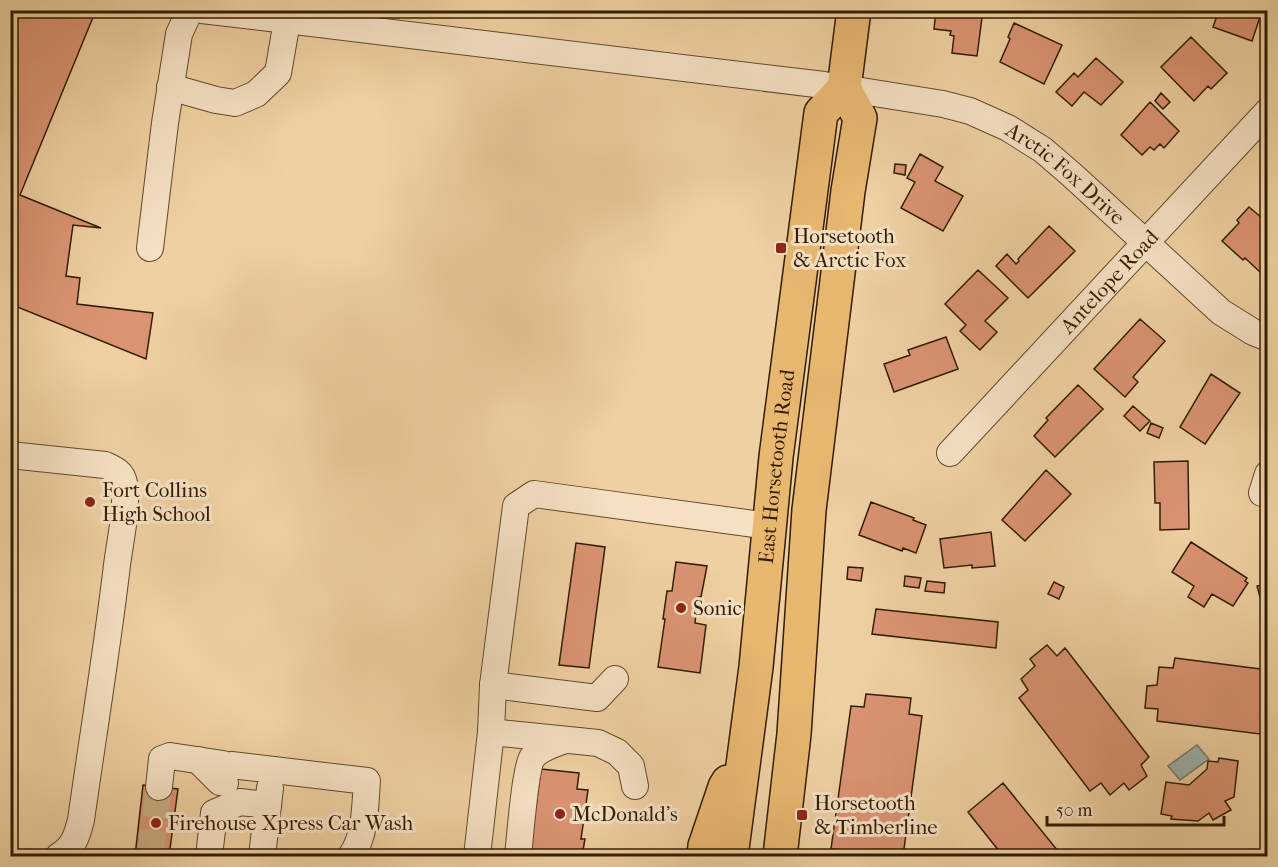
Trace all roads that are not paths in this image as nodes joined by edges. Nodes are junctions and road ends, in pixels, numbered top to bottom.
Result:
1 (190, 10) edge
2 (202, 10) edge
3 (854, 10) edge
4 (287, 21) junction
5 (834, 86) junction
6 (170, 87) junction
7 (1268, 111) edge
8 (1146, 243) junction
9 (150, 248) dead end
10 (1268, 338) edge
11 (950, 453) dead end
12 (10, 455) edge
13 (770, 526) junction
14 (615, 679) dead end
15 (493, 685) junction
16 (491, 732) junction
17 (565, 740) junction
18 (744, 759) junction
19 (264, 769) junction
20 (634, 786) dead end
21 (159, 787) tunnel mouth
22 (268, 805) junction
23 (59, 856) edge
24 (209, 856) edge
25 (262, 856) edge
26 (351, 856) edge
27 (477, 856) edge
28 (518, 856) edge
29 (704, 856) edge
30 (731, 856) edge
31 (780, 856) edge

1 - 6 street
2 - 4 street, Arctic Fox Drive
3 - 5 main road
4 - 5 street, Arctic Fox Drive
4 - 6 street
5 - 8 street, Arctic Fox Drive
5 - 13 main road, East Horsetooth Road
5 - 31 main road, East Horsetooth Road
6 - 9 street
7 - 8 street, Antelope Road
8 - 10 street, Arctic Fox Drive
8 - 11 street, Antelope Road
12 - 23 street
13 - 15 street
13 - 18 main road, East Horsetooth Road
14 - 15 street
15 - 16 street
16 - 17 street
16 - 27 street
17 - 20 street
17 - 28 street
18 - 29 main road
18 - 30 main road, East Horsetooth Road
19 - 21 street
19 - 22 street
19 - 26 street
22 - 24 street
22 - 25 street

